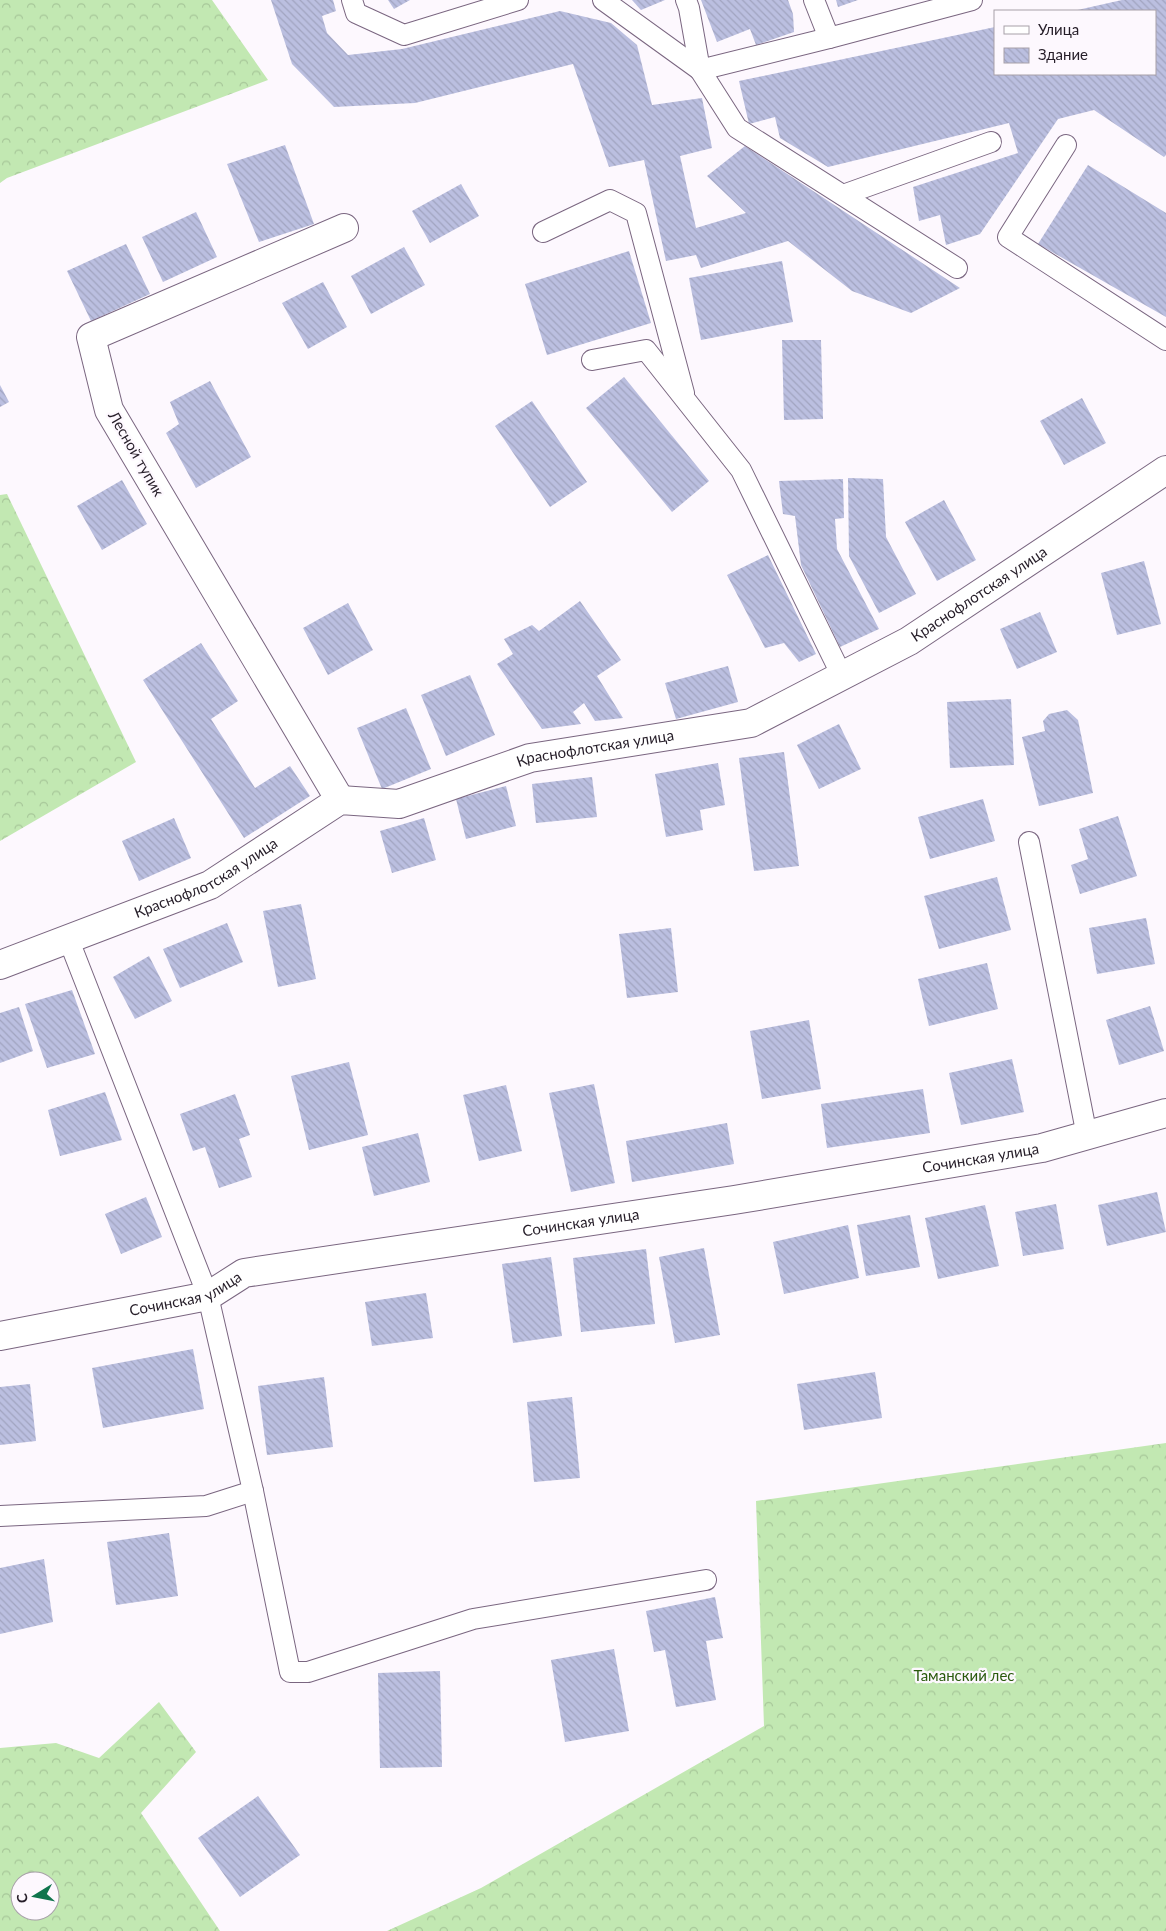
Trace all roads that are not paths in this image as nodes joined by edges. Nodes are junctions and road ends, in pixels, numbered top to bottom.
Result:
1 (352, 0) edge
2 (518, 0) edge
3 (603, 0) edge
4 (686, 0) edge
5 (814, 0) edge
6 (972, 0) edge
7 (491, 4) edge
8 (829, 38) junction
9 (700, 70) junction
10 (991, 142) dead end
11 (1066, 145) dead end
12 (843, 195) junction
13 (344, 228) dead end
14 (543, 232) dead end
15 (957, 268) dead end
16 (1166, 340) edge
17 (592, 360) dead end
18 (686, 400) junction
19 (1166, 470) edge
20 (842, 676) junction
21 (340, 800) junction
22 (1029, 842) dead end
23 (68, 938) junction
24 (0, 965) edge
25 (1166, 1113) edge
26 (1087, 1136) junction
27 (208, 1296) junction
28 (0, 1336) edge
29 (253, 1491) junction
30 (0, 1516) edge
31 (706, 1580) dead end

1 - 7 lane
2 - 7 lane
3 - 9 lane
4 - 9 lane
5 - 8 lane
6 - 8 lane
8 - 9 lane
9 - 12 lane
10 - 12 lane
11 - 16 lane
12 - 15 lane
13 - 21 street, Лесной тупик
14 - 18 lane
17 - 18 lane
18 - 20 lane
19 - 20 street, Краснофлотская улица
20 - 21 street, Краснофлотская улица
21 - 23 street, Краснофлотская улица
22 - 26 lane
23 - 24 street, Краснофлотская улица
23 - 27 lane
25 - 26 street, Сочинская улица
26 - 27 street, Сочинская улица
27 - 28 street, Сочинская улица
27 - 29 lane
29 - 30 lane
29 - 31 lane

